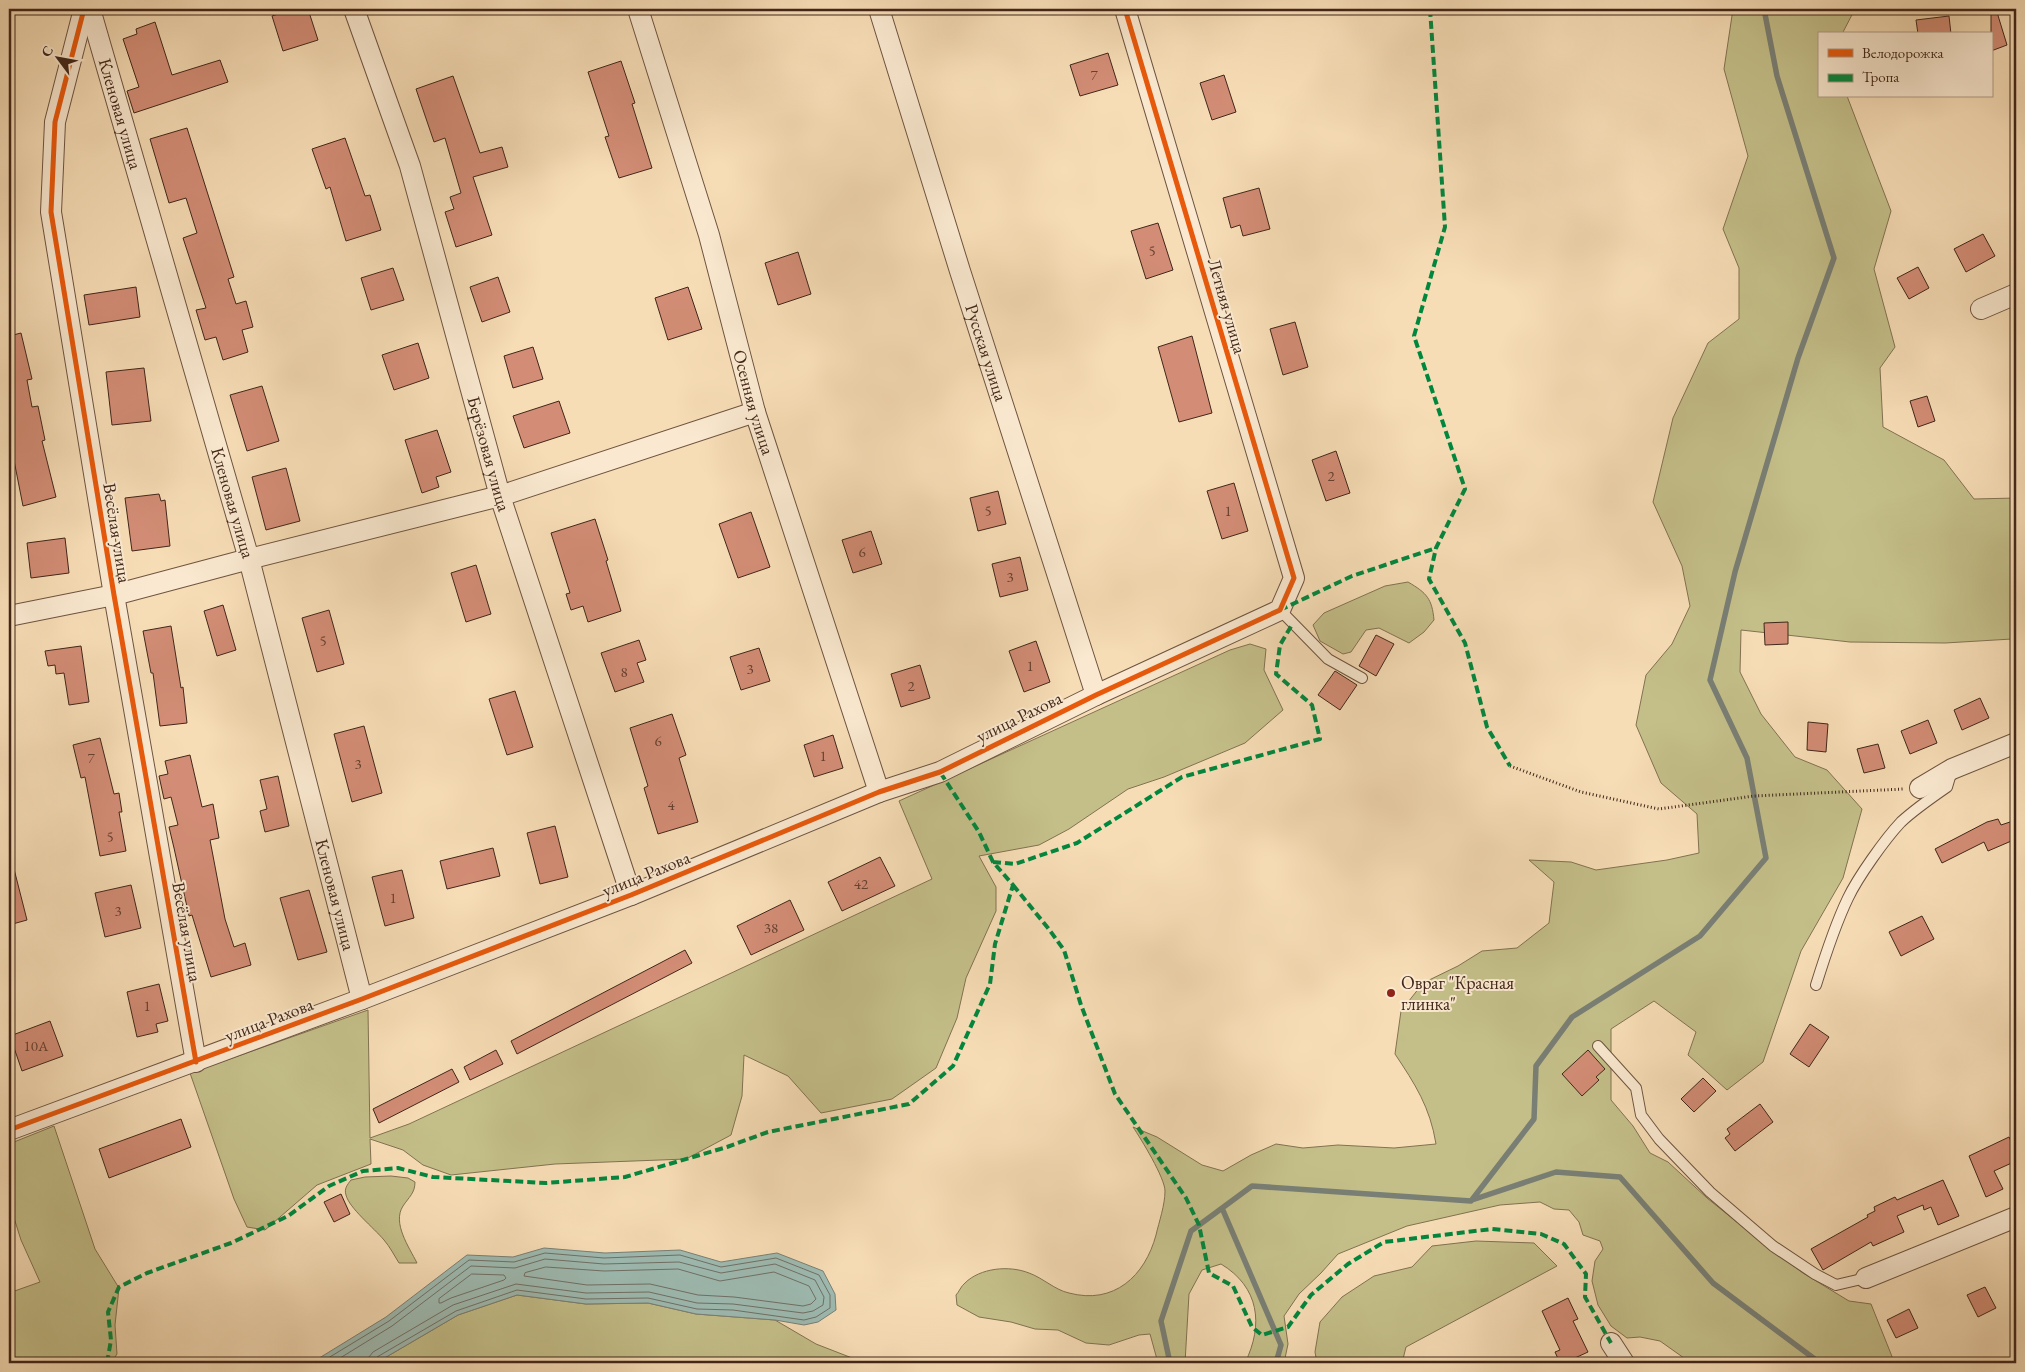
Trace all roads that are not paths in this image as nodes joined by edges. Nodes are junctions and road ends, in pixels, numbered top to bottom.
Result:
1 (84, 9) edge
2 (90, 9) edge
3 (354, 9) edge
4 (638, 9) edge
5 (879, 9) edge
6 (1125, 9) edge
7 (2016, 294) edge
8 (1981, 309) dead end
9 (755, 412) junction
10 (500, 496) junction
11 (249, 559) junction
12 (114, 595) junction
13 (1280, 610) junction
14 (9, 616) edge
15 (1362, 678) dead end
16 (1096, 695) junction
17 (2016, 742) edge
18 (1952, 769) junction
19 (1920, 788) road end
20 (879, 792) junction
21 (631, 895) junction
22 (1816, 985) dead end
23 (362, 999) junction
24 (1598, 1046) dead end
25 (196, 1062) junction
26 (9, 1130) edge
27 (2016, 1217) edge
28 (1866, 1278) joint
29 (1612, 1343) dead end
30 (1624, 1363) edge

1 - 12 street, Весёлая улица
2 - 11 street, Кленовая улица
3 - 10 street, Берёзовая улица
4 - 9 street, Осенняя улица
5 - 16 street, Русская улица
6 - 13 street, Летняя улица
7 - 8 street
9 - 10 street
9 - 20 street, Осенняя улица
10 - 11 street
10 - 21 street, Берёзовая улица
11 - 12 street
11 - 23 street, Кленовая улица
12 - 14 street
12 - 25 street, Весёлая улица
13 - 15 lane
13 - 16 street, улица Рахова
16 - 20 street, улица Рахова
17 - 18 street
18 - 19 street
18 - 22 lane
20 - 21 street, улица Рахова
21 - 23 street, улица Рахова
23 - 25 street, улица Рахова
24 - 28 lane
25 - 26 street, улица Рахова
27 - 28 street
29 - 30 street

